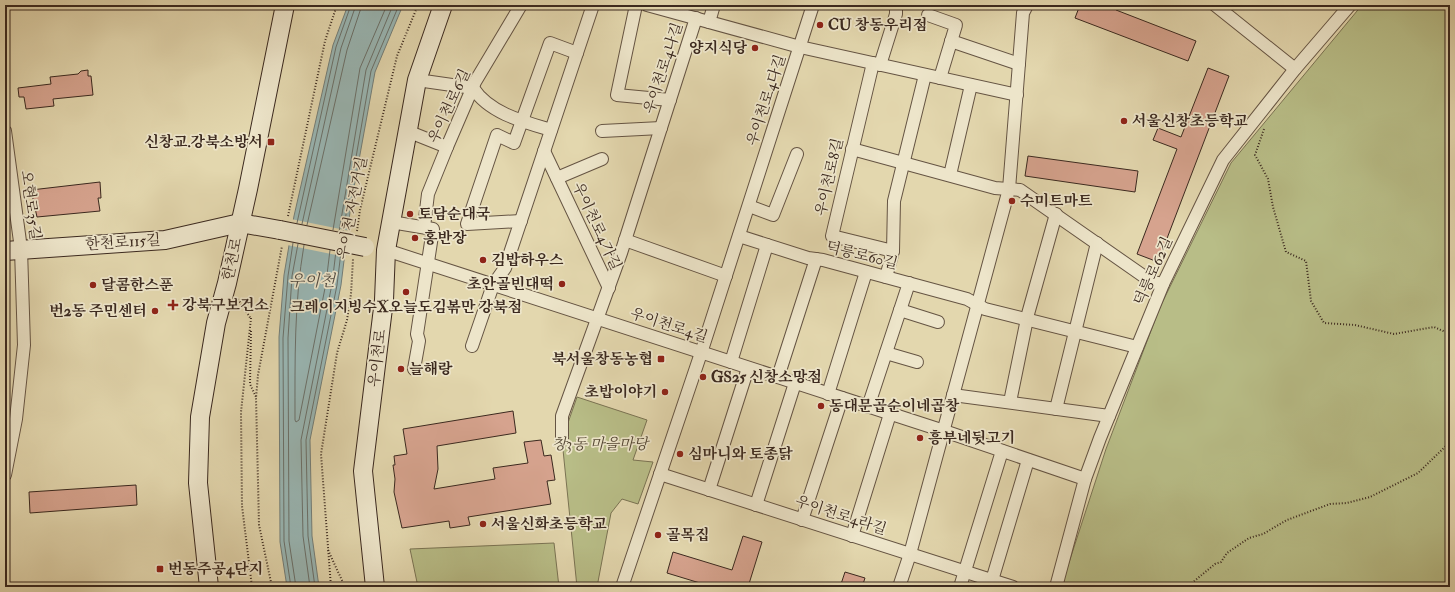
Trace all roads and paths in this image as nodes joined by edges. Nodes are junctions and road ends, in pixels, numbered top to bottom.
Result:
1 (285, 5) edge
2 (337, 5) edge
3 (418, 5) edge
4 (443, 5) edge
5 (521, 5) edge
6 (593, 5) edge
7 (636, 5) edge
8 (647, 5) edge
9 (714, 5) edge
10 (813, 5) edge
11 (896, 5) edge
12 (1026, 5) edge
13 (1215, 5) edge
14 (1345, 7) edge
15 (671, 8) edge
16 (928, 15) dead end
17 (696, 18) junction
18 (708, 22) junction
19 (951, 41) junction
20 (800, 47) junction
21 (577, 53) junction
22 (876, 64) junction
23 (1019, 64) junction
24 (1295, 70) junction
25 (925, 74) junction
26 (940, 78) junction
27 (417, 80) junction
28 (971, 85) junction
29 (473, 88) junction
30 (1017, 95) junction
31 (670, 100) junction
32 (522, 122) junction
33 (1266, 122) dead end
34 (661, 128) junction
35 (407, 130) junction
36 (551, 130) junction
37 (5, 131) edge
38 (602, 131) dead end
39 (447, 147) junction
40 (852, 149) junction
41 (544, 151) junction
42 (797, 154) dead end
43 (602, 159) dead end
44 (904, 162) junction
45 (950, 175) junction
46 (557, 178) junction
47 (1009, 189) junction
48 (748, 206) junction
49 (1056, 214) junction
50 (520, 221) junction
51 (391, 222) junction
52 (240, 223) junction
53 (428, 228) junction
54 (284, 230) junction
55 (739, 236) junction
56 (625, 240) junction
57 (1097, 243) junction
58 (358, 245) junction
59 (767, 245) junction
60 (13, 250) edge
61 (386, 250) junction
62 (893, 251) junction
63 (816, 259) junction
64 (428, 264) junction
65 (866, 272) junction
66 (726, 276) junction
67 (886, 277) junction
68 (228, 283) junction
69 (909, 283) junction
70 (1163, 284) junction
71 (493, 285) junction
72 (609, 288) junction
73 (977, 304) junction
74 (900, 310) junction
75 (251, 318) junction
76 (598, 319) junction
77 (1028, 320) junction
78 (938, 322) dead end
79 (1074, 332) junction
80 (1450, 334) edge
81 (472, 346) dead end
82 (1137, 347) junction
83 (701, 352) junction
84 (886, 354) junction
85 (731, 362) junction
86 (917, 362) dead end
87 (748, 368) junction
88 (414, 369) dead end
89 (778, 378) junction
90 (796, 383) junction
91 (828, 394) junction
92 (953, 394) junction
93 (256, 398) junction
94 (842, 398) junction
95 (1010, 402) junction
96 (868, 407) junction
97 (1056, 409) junction
98 (890, 414) junction
99 (1109, 416) junction
100 (944, 431) junction
101 (562, 440) dead end
102 (1450, 442) edge
103 (1002, 451) junction
104 (1028, 460) junction
105 (660, 474) junction
106 (5, 475) edge
107 (1085, 479) junction
108 (709, 490) junction
109 (756, 505) junction
110 (802, 520) junction
111 (852, 536) junction
112 (327, 547) junction
113 (910, 554) junction
114 (965, 572) junction
115 (991, 584) edge
116 (209, 587) edge
117 (252, 587) edge
118 (272, 587) edge
119 (331, 587) edge
120 (345, 587) edge
121 (376, 587) edge
122 (622, 587) edge
123 (899, 587) edge
124 (960, 587) edge
125 (1013, 587) edge
126 (1056, 587) edge
127 (1187, 587) edge

1 - 52 street, 한천로
2 - 54 path
3 - 58 path, 우이천 자전거길
4 - 27 street, 우이천로
5 - 29 street, 우이천로6길
6 - 21 street
7 - 31 street
8 - 15 street
9 - 18 street
10 - 20 street, 우이천로4다길
11 - 22 street, 우이천로8길
12 - 23 street
13 - 24 street
14 - 24 street, 덕릉로62길
15 - 17 street
16 - 19 street
17 - 18 street
17 - 31 street, 우이천로4나길
18 - 20 street
19 - 23 street
19 - 26 street
20 - 22 street
20 - 48 street, 우이천로4다길
21 - 32 street
21 - 36 street
22 - 25 street
22 - 40 street, 우이천로8길
23 - 30 street
24 - 70 street, 덕릉로62길
25 - 26 street
25 - 44 street
26 - 28 street
27 - 29 street
27 - 35 street, 우이천로
28 - 30 street
28 - 45 street
29 - 32 street
29 - 39 street, 우이천로6길
30 - 47 street
31 - 34 street, 우이천로4나길
32 - 36 street
32 - 50 street
33 - 80 path
34 - 38 street, 우이천로4나길
34 - 56 street, 우이천로4나길
35 - 39 street
35 - 51 street, 우이천로
36 - 41 street
37 - 60 street, 오현로35길
39 - 53 street, 우이천로6길
40 - 44 street
40 - 62 street, 우이천로8길
41 - 46 street, 우이천로4가길
41 - 50 street
42 - 48 street
43 - 46 street, 우이천로4가길
44 - 45 street
44 - 62 street
45 - 47 street
46 - 72 street, 우이천로4가길
47 - 49 street
47 - 73 street
48 - 55 street, 우이천로4다길
49 - 57 street
49 - 77 street
50 - 71 street
51 - 53 street
51 - 61 street, 우이천로
52 - 54 street
52 - 60 street, 한천로115길
52 - 68 street, 한천로
53 - 64 street
54 - 58 street, bridge
54 - 93 path
55 - 59 street, 덕릉로60길
55 - 66 street, 우이천로4다길
56 - 66 street
56 - 72 street, 우이천로4나길
57 - 70 street
57 - 79 street
58 - 61 street
58 - 112 path, 우이천 자전거길
59 - 63 street, 덕릉로60길
59 - 85 street
60 - 106 street, 오현로35길
61 - 64 street, 우이천로4길
61 - 121 street, 우이천로
62 - 67 street
63 - 65 street, 덕릉로60길
63 - 89 street
64 - 71 street, 우이천로4길
64 - 88 street
65 - 67 street, 덕릉로60길
65 - 91 street
66 - 83 street, 우이천로4다길
67 - 69 street, 덕릉로60길
68 - 75 path
68 - 116 street, 한천로
69 - 73 street, 덕릉로60길
69 - 74 street
70 - 82 street, 덕릉로62길
71 - 76 street, 우이천로4길
71 - 81 street
72 - 76 street, 우이천로4나길
73 - 77 street, 덕릉로60길
73 - 92 street
74 - 78 street
74 - 84 street
75 - 93 path
75 - 117 path
76 - 83 street, 우이천로4길
76 - 101 street
77 - 79 street, 덕릉로60길
77 - 95 street
79 - 82 street, 덕릉로60길
79 - 97 street
82 - 99 street, 덕릉로62길
83 - 85 street, 우이천로4길
83 - 105 street
84 - 86 street
84 - 96 street
85 - 87 street, 우이천로4길
87 - 89 street, 우이천로4길
87 - 108 street
89 - 90 street, 우이천로4길
90 - 91 street, 우이천로4길
90 - 109 street
91 - 94 street, 우이천로4길
92 - 95 street
92 - 100 street
93 - 118 path
94 - 96 street, 우이천로4길
94 - 110 street
95 - 97 street
96 - 98 street, 우이천로4길
97 - 99 street
98 - 100 street, 우이천로4길
98 - 111 street
99 - 107 street, 덕릉로62길
100 - 103 street
100 - 113 street
102 - 127 path
103 - 104 street
103 - 114 street
104 - 107 street
104 - 115 street
105 - 108 street, 우이천로4라길
105 - 122 street
107 - 126 street, 덕릉로62길
108 - 109 street, 우이천로4라길
109 - 110 street, 우이천로4라길
110 - 111 street, 우이천로4라길
111 - 113 street, 우이천로4라길
112 - 119 path, 우이천 자전거길
112 - 120 path
113 - 114 street, 우이천로4라길
113 - 123 street
114 - 115 street, 우이천로4라길
114 - 124 street
115 - 125 street, 우이천로4라길

